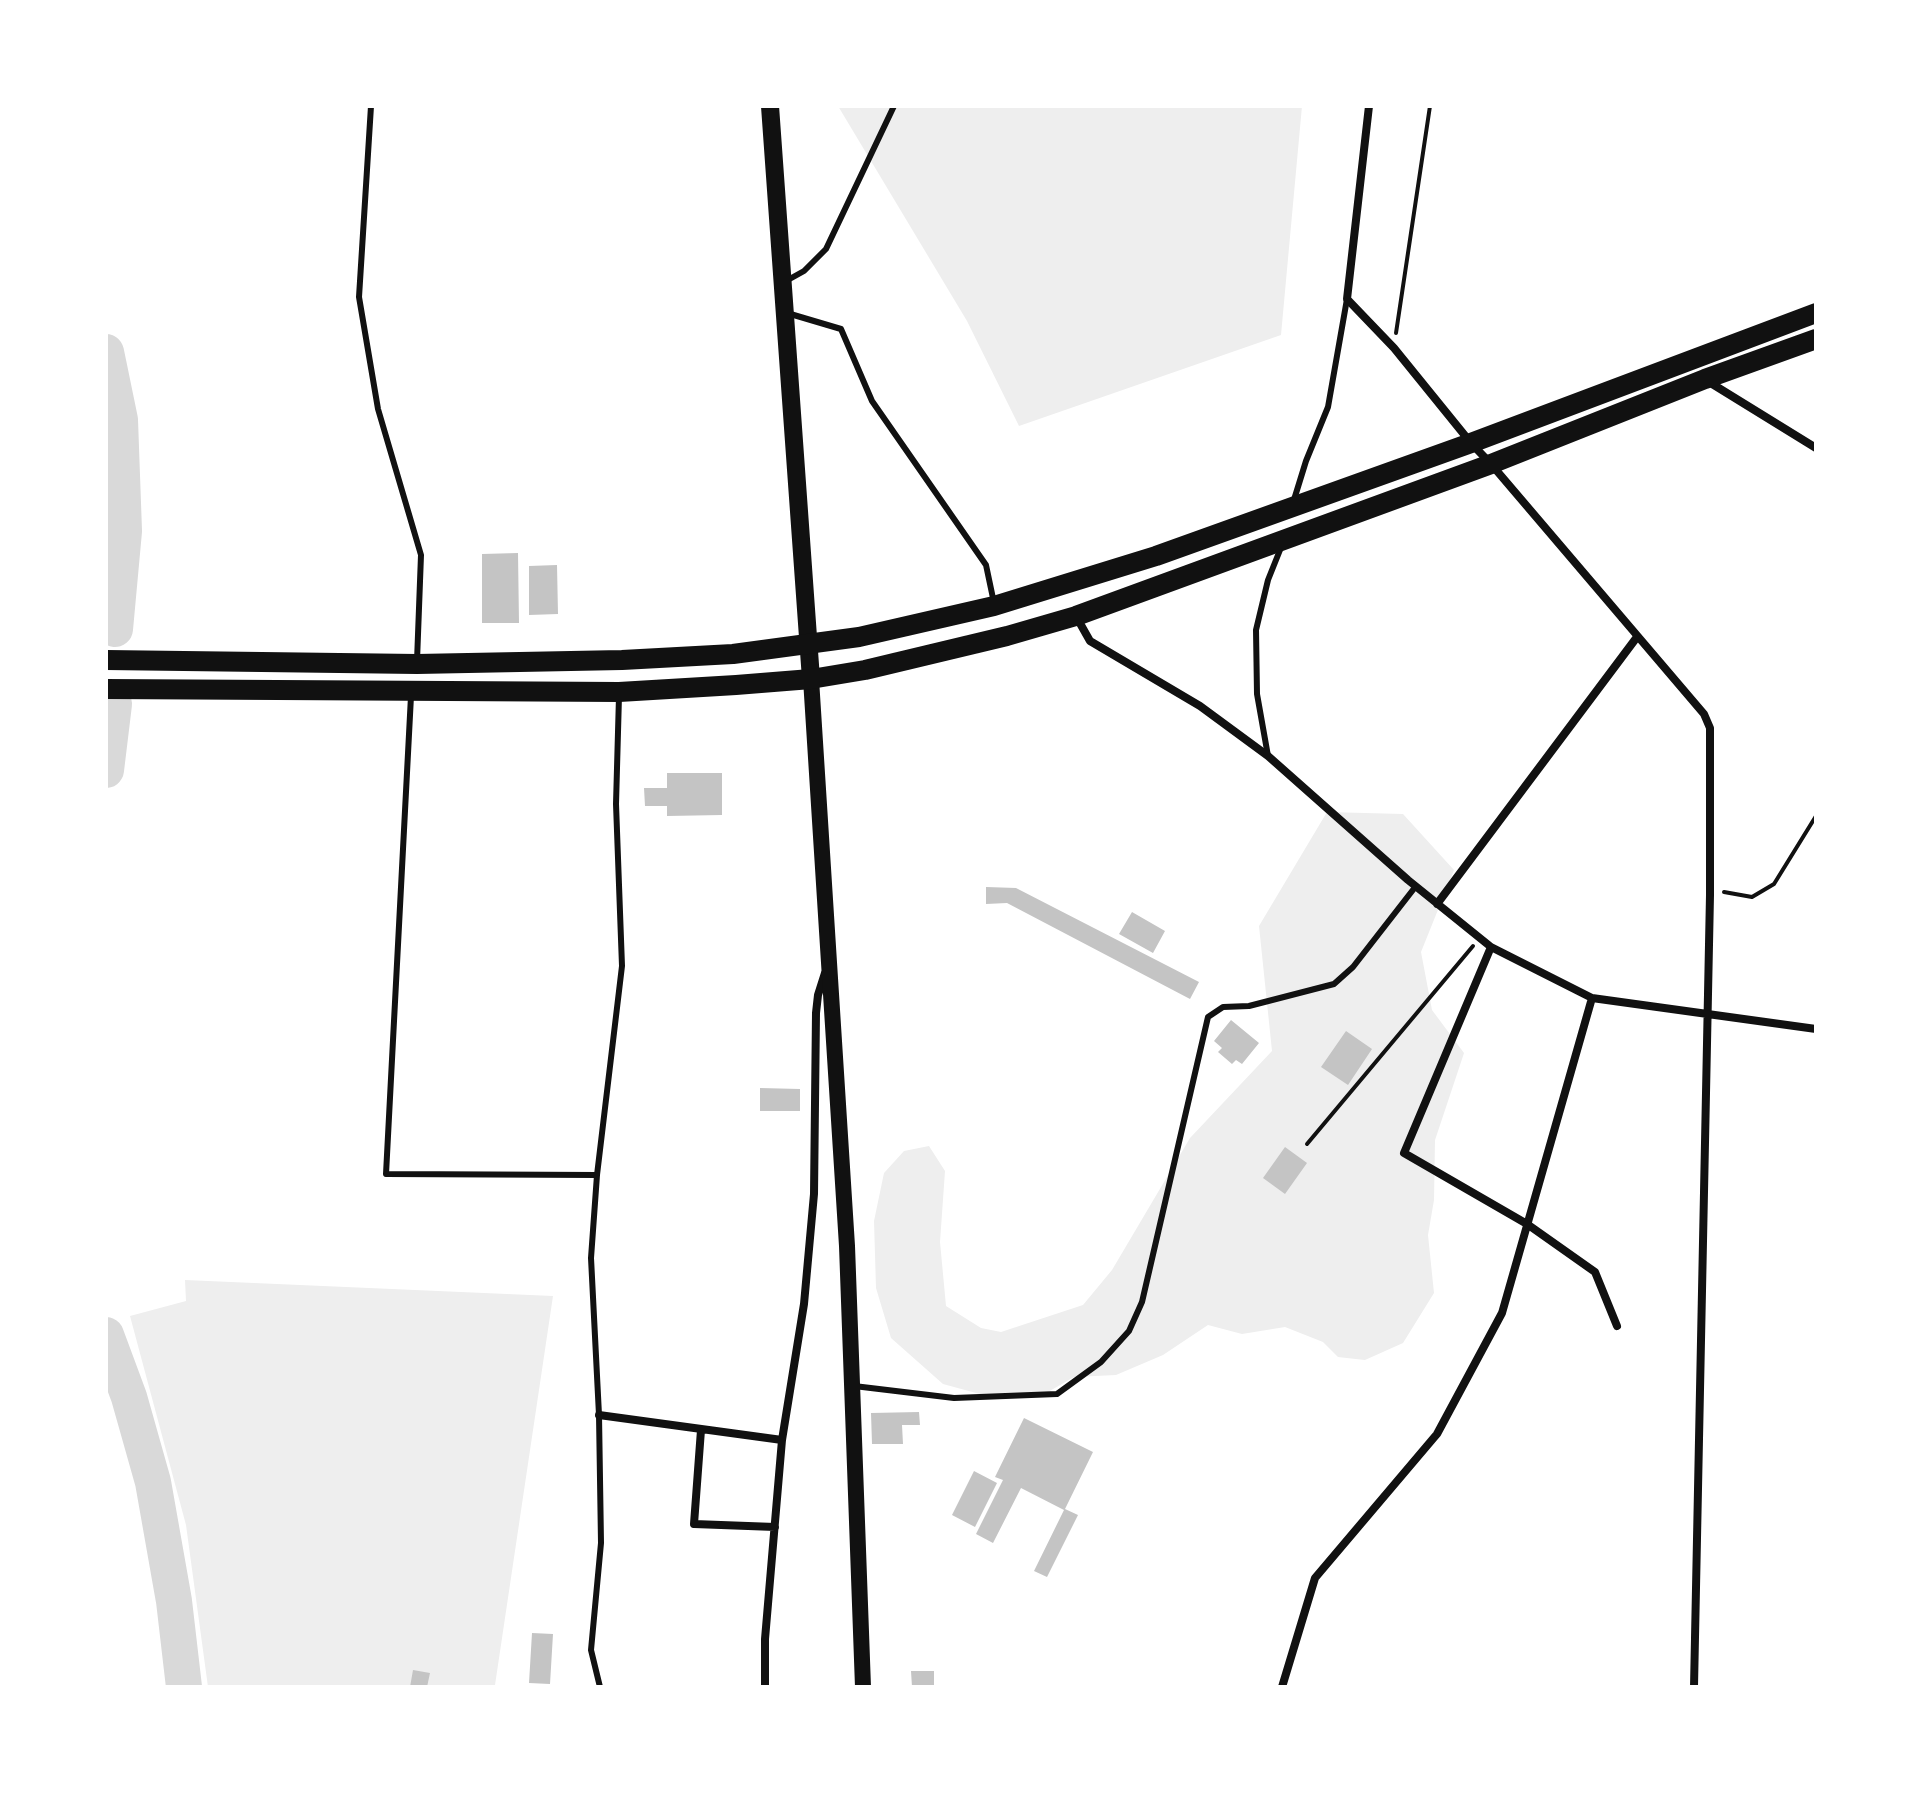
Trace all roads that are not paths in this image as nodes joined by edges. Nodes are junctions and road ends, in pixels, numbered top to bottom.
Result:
1 (371, 106) edge
2 (770, 106) edge
3 (894, 106) edge
4 (1369, 106) edge
5 (783, 283) junction
6 (1347, 299) junction
7 (785, 312) junction
8 (1816, 313) edge
9 (1816, 339) edge
10 (1705, 379) junction
11 (1471, 443) junction
12 (1816, 448) edge
13 (1491, 464) junction
14 (1291, 509) junction
15 (1283, 540) junction
16 (994, 606) junction
17 (1076, 616) junction
18 (1637, 637) junction
19 (808, 644) junction
20 (106, 660) edge
21 (417, 664) junction
22 (811, 679) junction
23 (106, 689) edge
24 (411, 692) junction
25 (619, 692) junction
26 (1268, 756) junction
27 (1416, 886) junction
28 (1437, 904) junction
29 (1491, 947) junction
30 (830, 957) junction
31 (1592, 998) junction
32 (1706, 1014) junction
33 (1816, 1029) edge
34 (597, 1175) junction
35 (1527, 1224) junction
36 (1617, 1326) dead end
37 (852, 1386) junction
38 (599, 1415) junction
39 (701, 1430) junction
40 (782, 1440) junction
41 (775, 1527) junction
42 (600, 1687) edge
43 (765, 1687) edge
44 (863, 1687) edge
45 (1282, 1687) edge
46 (1694, 1687) edge

1 - 21 lane
2 - 5 main road
3 - 5 lane
4 - 6 street
5 - 7 main road
6 - 11 street
6 - 14 lane
7 - 16 lane
7 - 19 main road
8 - 11 highway
9 - 10 highway
10 - 12 street
10 - 13 highway
11 - 13 street
11 - 14 highway
13 - 15 highway
13 - 18 street
14 - 15 lane
14 - 16 highway
15 - 17 highway
15 - 26 lane
16 - 19 highway
17 - 22 highway
17 - 26 street
18 - 28 street
18 - 32 street
19 - 21 highway
19 - 22 main road
20 - 21 highway
22 - 25 highway
22 - 30 main road
23 - 24 highway
24 - 25 highway
24 - 34 lane
25 - 34 lane
26 - 27 street
27 - 28 street
27 - 37 lane
28 - 29 street
29 - 31 street
29 - 35 street
30 - 37 main road
30 - 40 street
31 - 32 street
31 - 35 street
32 - 33 street
32 - 46 street
34 - 38 lane
35 - 36 street
35 - 45 street
37 - 44 main road
38 - 39 street
38 - 42 lane
39 - 40 street
39 - 41 street
40 - 41 street
41 - 43 street

